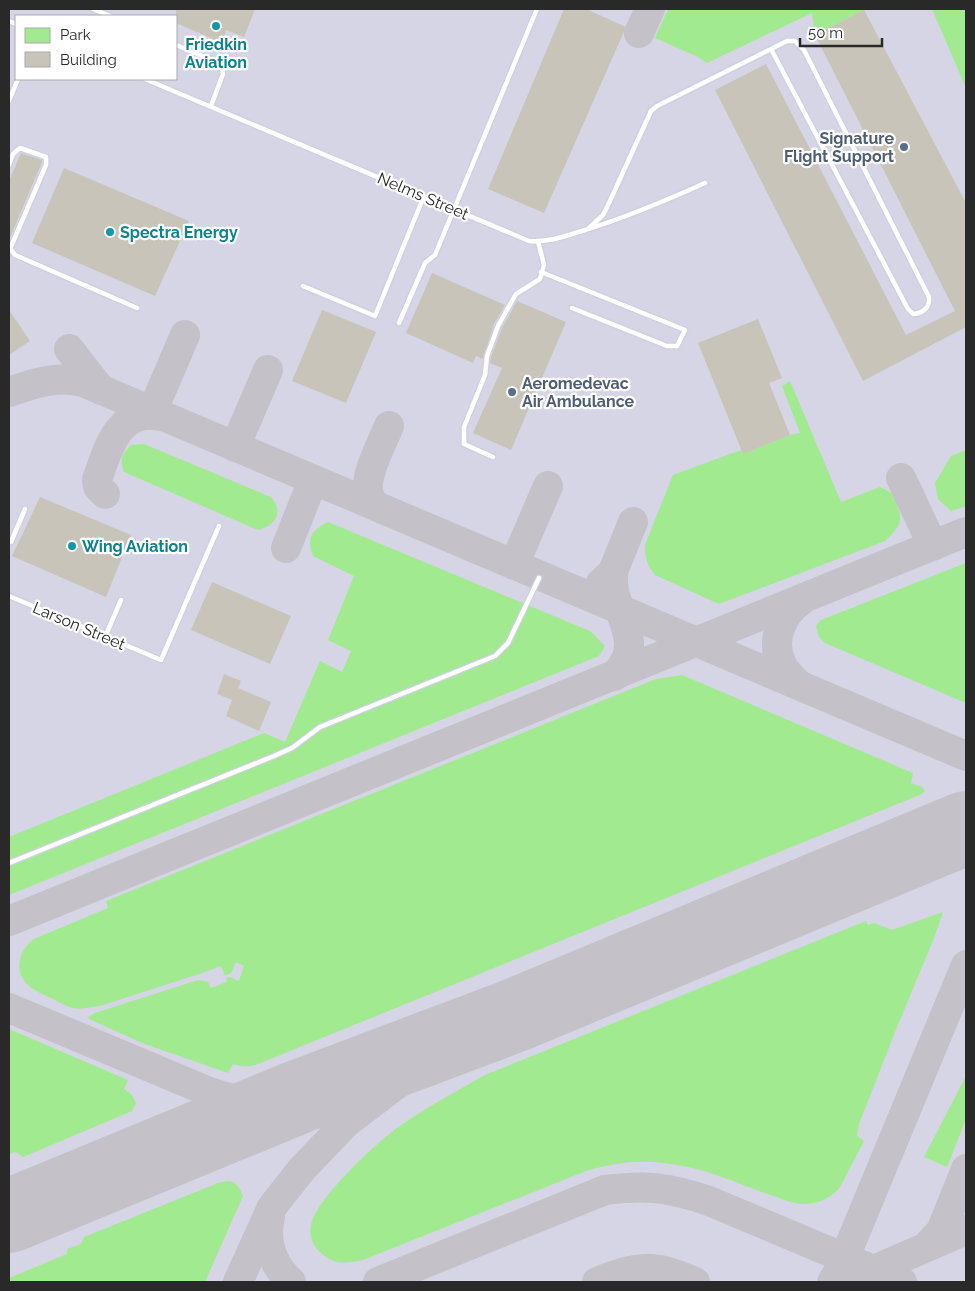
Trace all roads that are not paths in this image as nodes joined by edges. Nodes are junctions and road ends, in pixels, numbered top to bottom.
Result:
1 (93, 9) edge
2 (537, 9) edge
3 (108, 15) edge
4 (178, 46) edge
5 (772, 49) junction
6 (18, 80) edge
7 (147, 80) edge
8 (9, 101) edge
9 (211, 106) junction
10 (9, 165) edge
11 (705, 183) dead end
12 (424, 196) junction
13 (454, 209) junction
14 (588, 229) junction
15 (538, 242) junction
16 (10, 248) edge
17 (542, 272) junction
18 (303, 286) dead end
19 (137, 308) dead end
20 (572, 308) dead end
21 (399, 323) dead end
22 (493, 456) dead end
23 (25, 509) dead end
24 (219, 526) dead end
25 (9, 541) edge
26 (539, 578) dead end
27 (9, 596) edge
28 (121, 600) dead end
29 (105, 637) junction
30 (9, 863) edge

1 - 3 lane
2 - 13 lane
4 - 9 lane
5 - 5 lane
5 - 14 lane
6 - 8 lane
7 - 9 lane, Nelms Street
9 - 12 lane, Nelms Street
10 - 16 lane
11 - 14 lane
12 - 13 lane, Nelms Street
12 - 18 lane
13 - 15 lane, Nelms Street
13 - 21 lane
14 - 15 lane
15 - 17 lane
16 - 19 lane
17 - 20 lane
17 - 22 lane
23 - 25 lane
24 - 29 lane, Larson Street
26 - 30 lane
27 - 29 lane, Larson Street
28 - 29 lane

